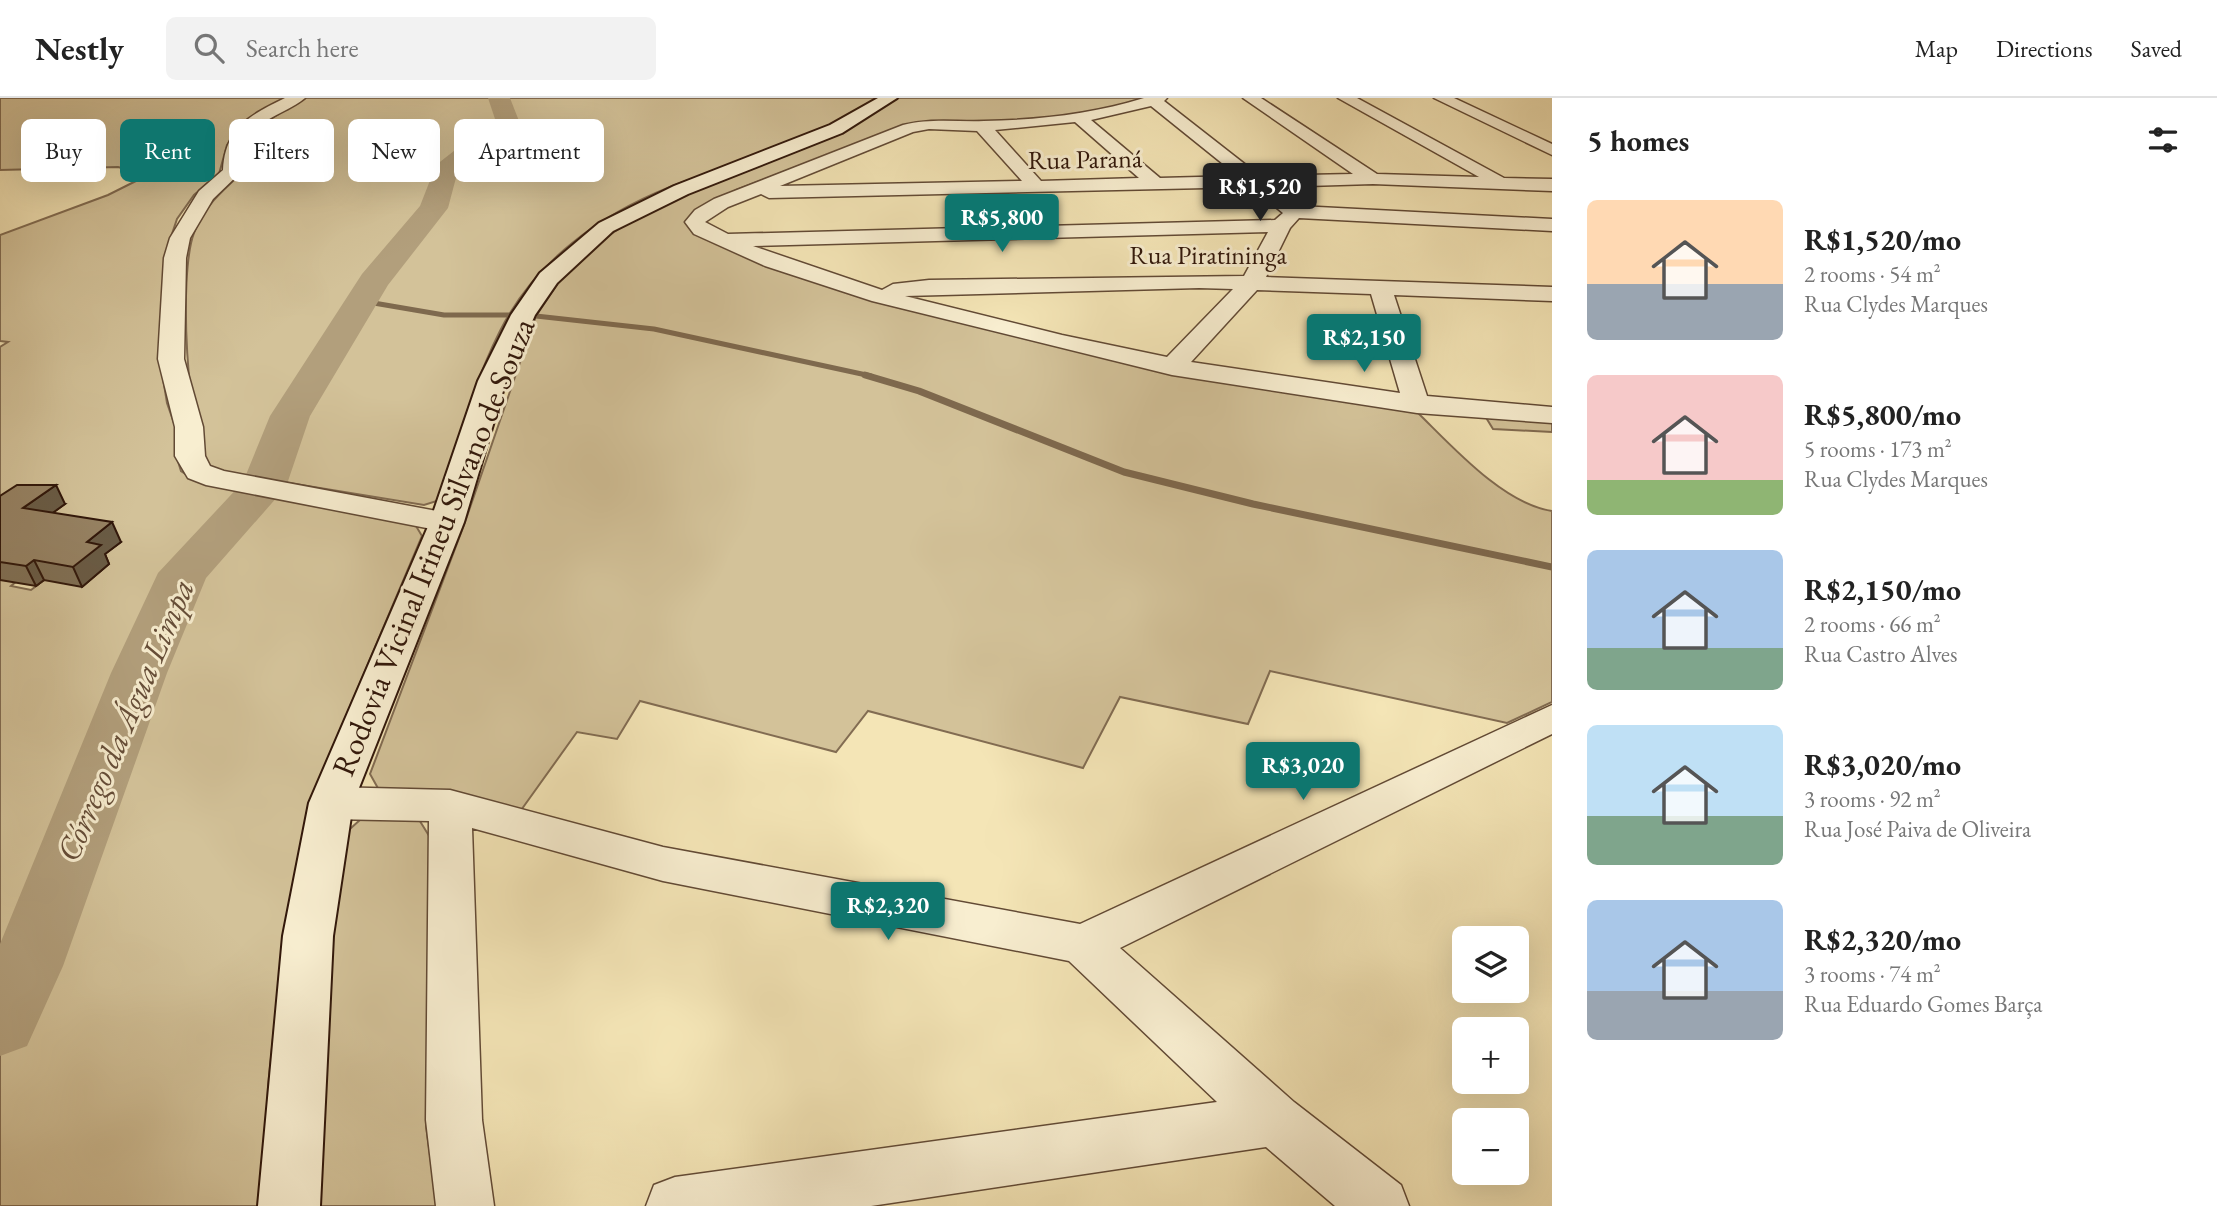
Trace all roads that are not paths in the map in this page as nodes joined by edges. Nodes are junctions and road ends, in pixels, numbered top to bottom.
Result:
1 (297, 98) edge
2 (889, 98) edge
3 (1251, 98) edge
4 (1346, 98) edge
5 (1442, 98) edge
6 (1156, 100) edge
7 (1077, 116) junction
8 (982, 127) junction
9 (1552, 150) edge
10 (1373, 179) junction
11 (1257, 182) junction
12 (1155, 183) junction
13 (1503, 183) junction
14 (1552, 185) edge
15 (1036, 186) junction
16 (745, 192) junction
17 (1288, 219) junction
18 (1552, 225) edge
19 (722, 240) junction
20 (1252, 282) junction
21 (1380, 286) junction
22 (864, 294) junction
23 (1552, 294) edge
24 (1172, 367) junction
25 (1417, 405) junction
26 (1552, 415) edge
27 (447, 522) junction
28 (1552, 718) edge
29 (331, 803) junction
30 (450, 806) junction
31 (1083, 944) junction
32 (1275, 1120) junction
33 (289, 1206) edge
34 (465, 1206) edge
35 (675, 1206) edge
36 (1380, 1206) edge

1 - 27 street
2 - 27 main road, Rodovia Vicinal Irineu Silvano de Souza
3 - 10 street
4 - 13 street
5 - 9 street
6 - 7 street
6 - 11 street
7 - 8 street
7 - 12 street
8 - 15 street
8 - 16 street
10 - 11 street, Rua Paraná
10 - 13 street, Rua Paraná
11 - 12 street, Rua Paraná
11 - 17 street
12 - 15 street, Rua Paraná
13 - 14 street, Rua Paraná
15 - 16 street, Rua Paraná
16 - 19 street
17 - 18 street
17 - 19 street
17 - 20 street
19 - 22 street
20 - 21 street, Rua Piratininga
20 - 22 street, Rua Piratininga
20 - 24 street
21 - 23 street, Rua Piratininga
21 - 25 street
22 - 24 street
24 - 25 street
25 - 26 street
27 - 29 main road, Rodovia Vicinal Irineu Silvano de Souza
28 - 31 street
29 - 30 street
29 - 33 main road, Rodovia Vicinal Irineu Silvano de Souza
30 - 31 street
30 - 34 street
31 - 32 street
32 - 35 street
32 - 36 street

